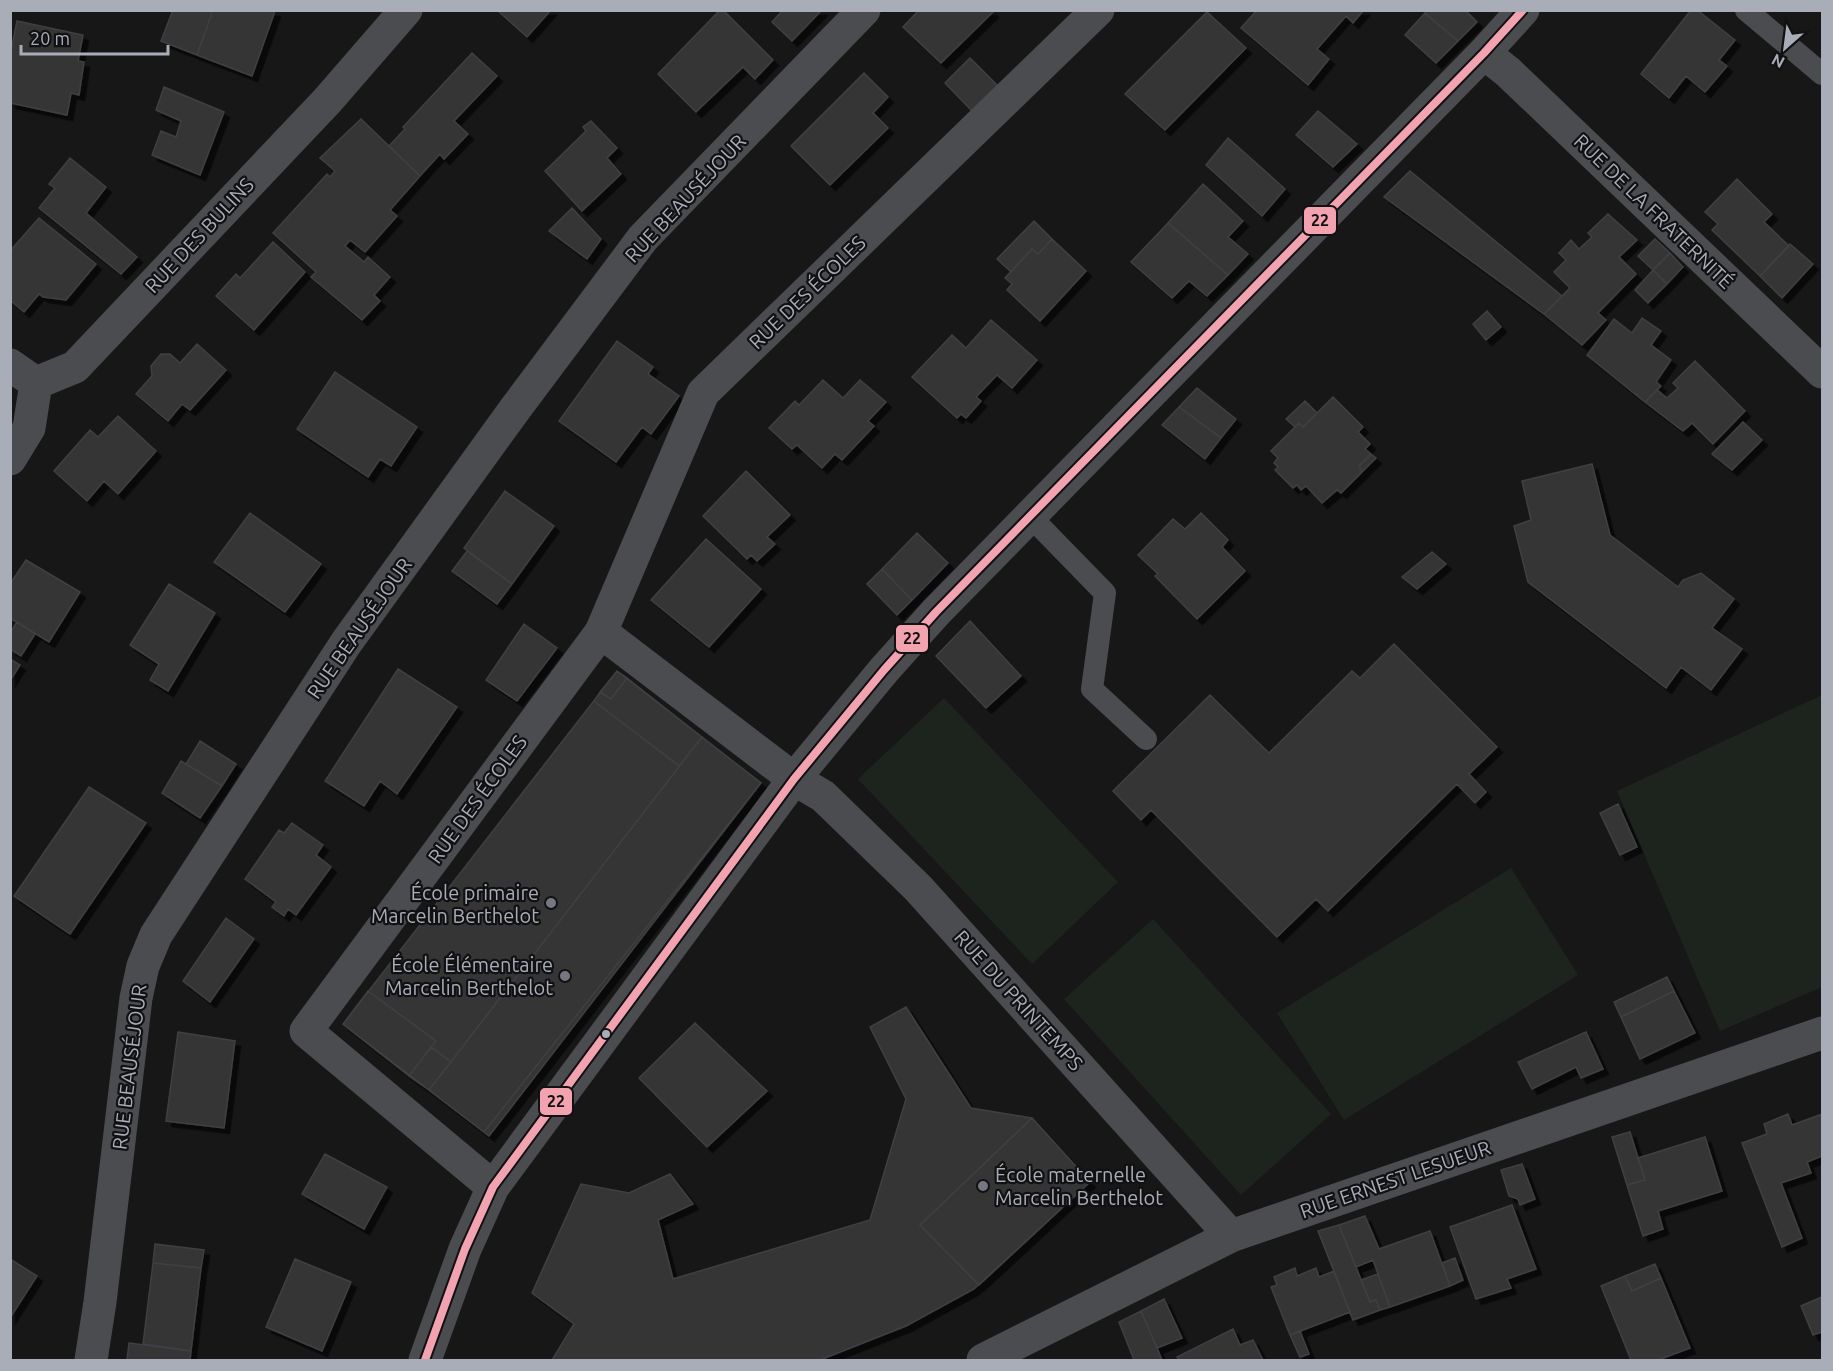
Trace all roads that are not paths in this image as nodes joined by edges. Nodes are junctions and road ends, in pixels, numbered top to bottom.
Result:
1 (406, 10) edge
2 (864, 10) edge
3 (1098, 10) edge
4 (1523, 10) edge
5 (1746, 10) edge
6 (1484, 53) junction
7 (1822, 74) edge
8 (1822, 372) edge
9 (23, 374) edge
10 (10, 459) edge
11 (1029, 515) junction
12 (601, 632) junction
13 (1146, 739) dead end
14 (794, 779) junction
15 (1822, 1033) edge
16 (493, 1187) junction
17 (1231, 1236) junction
18 (91, 1360) edge
19 (425, 1360) edge
20 (983, 1360) edge

1 - 9 street, RUE DES BULINS
2 - 18 street, RUE BEAUSÉJOUR
3 - 12 street, RUE DES ÉCOLES
4 - 6 street
5 - 7 lane
6 - 8 street, RUE DE LA FRATERNITÉ
6 - 11 street
9 - 10 street, RUE DES BULINS
11 - 13 lane
11 - 14 street
12 - 14 street
12 - 16 street, RUE DES ÉCOLES
14 - 16 street
14 - 17 street, RUE DU PRINTEMPS
15 - 17 street, RUE ERNEST LESUEUR
16 - 19 street
17 - 20 street, RUE ERNEST LESUEUR

